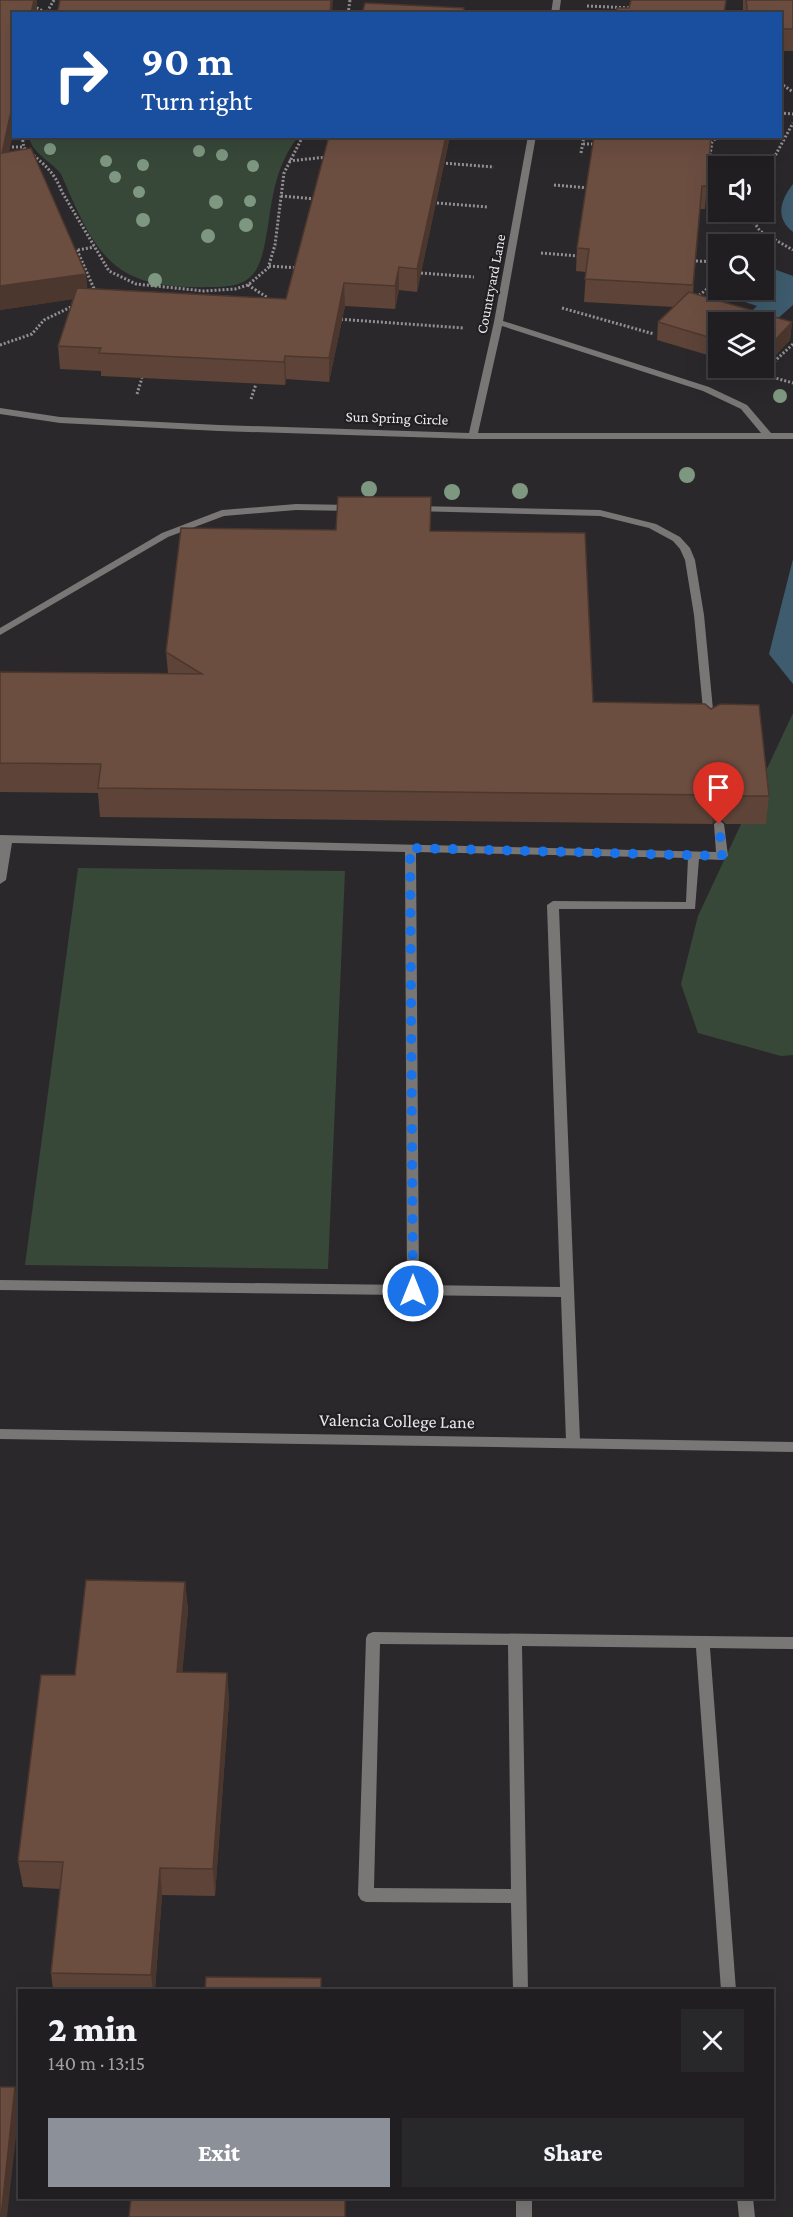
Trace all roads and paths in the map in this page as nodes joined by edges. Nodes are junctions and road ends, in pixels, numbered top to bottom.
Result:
1 (31, 6) edge
2 (556, 6) edge
3 (634, 8) edge
4 (46, 12) edge
5 (793, 123) edge
6 (22, 138) edge
7 (302, 138) edge
8 (532, 138) edge
9 (584, 138) edge
10 (716, 138) edge
11 (583, 144) junction
12 (606, 145) edge
13 (0, 147) edge
14 (24, 147) junction
15 (581, 153) dead end
16 (334, 156) edge
17 (710, 156) edge
18 (774, 158) edge
19 (289, 161) junction
20 (435, 163) edge
21 (526, 169) junction
22 (281, 196) junction
23 (320, 199) edge
24 (437, 203) edge
25 (519, 209) junction
26 (751, 222) edge
27 (763, 234) edge
28 (774, 241) edge
29 (94, 247) junction
30 (77, 250) junction
31 (793, 250) edge
32 (68, 251) edge
33 (696, 261) edge
34 (708, 262) edge
35 (268, 266) junction
36 (302, 268) edge
37 (421, 273) edge
38 (506, 280) junction
39 (248, 285) junction
40 (708, 288) edge
41 (504, 292) junction
42 (97, 294) edge
43 (694, 300) edge
44 (76, 304) edge
45 (277, 308) edge
46 (332, 319) edge
47 (497, 326) junction
48 (662, 327) edge
49 (654, 334) junction
50 (793, 344) edge
51 (0, 345) edge
52 (622, 362) junction
53 (793, 383) edge
54 (0, 411) edge
55 (473, 436) junction
56 (793, 436) edge
57 (769, 437) junction
58 (366, 508) edge
59 (400, 509) edge
60 (0, 632) edge
61 (710, 732) edge
62 (719, 824) edge
63 (4, 839) edge
64 (410, 848) junction
65 (694, 855) junction
66 (0, 880) edge
67 (0, 1286) edge
68 (413, 1291) junction
69 (567, 1292) junction
70 (0, 1434) edge
71 (573, 1442) junction
72 (793, 1447) edge
73 (515, 1640) junction
74 (703, 1642) junction
75 (793, 1643) edge
76 (519, 1896) junction
77 (520, 1989) edge
78 (729, 1989) edge
79 (524, 2199) edge
80 (745, 2199) edge
81 (524, 2217) edge
82 (747, 2217) edge

1 - 4 path
2 - 3 path
5 - 18 path
6 - 14 path
7 - 19 path
8 - 21 street, Countryard Lane
9 - 11 path
10 - 17 path
11 - 12 path
11 - 15 path
13 - 14 path
14 - 29 path
16 - 19 path
19 - 22 path
20 - 21 path
21 - 25 street, Countryard Lane
22 - 23 path
22 - 35 path
24 - 25 path
25 - 38 street, Countryard Lane
26 - 27 path
28 - 31 path
29 - 30 path
29 - 39 path
30 - 32 path
30 - 42 path
33 - 34 path
35 - 36 path
35 - 39 path
37 - 38 path
38 - 41 street, Countryard Lane
39 - 45 path
40 - 43 path
41 - 47 street, Countryard Lane
41 - 49 path
44 - 51 path
46 - 47 path
47 - 52 street
47 - 55 street, Countryard Lane
48 - 49 path
49 - 52 path
50 - 53 path
52 - 57 street
54 - 55 street, Sun Spring Circle
55 - 57 street, Sun Spring Circle
56 - 57 street, Sun Spring Circle
58 - 60 street
59 - 61 street
62 - 65 street
63 - 64 street
63 - 66 street
64 - 65 street
64 - 68 street
65 - 69 street
67 - 68 street
68 - 69 street
69 - 71 street
70 - 71 street, Valencia College Lane
71 - 72 street, Valencia College Lane
73 - 74 street
73 - 76 street
73 - 76 street
74 - 75 street
74 - 78 street
76 - 77 street
79 - 81 street
80 - 82 street

